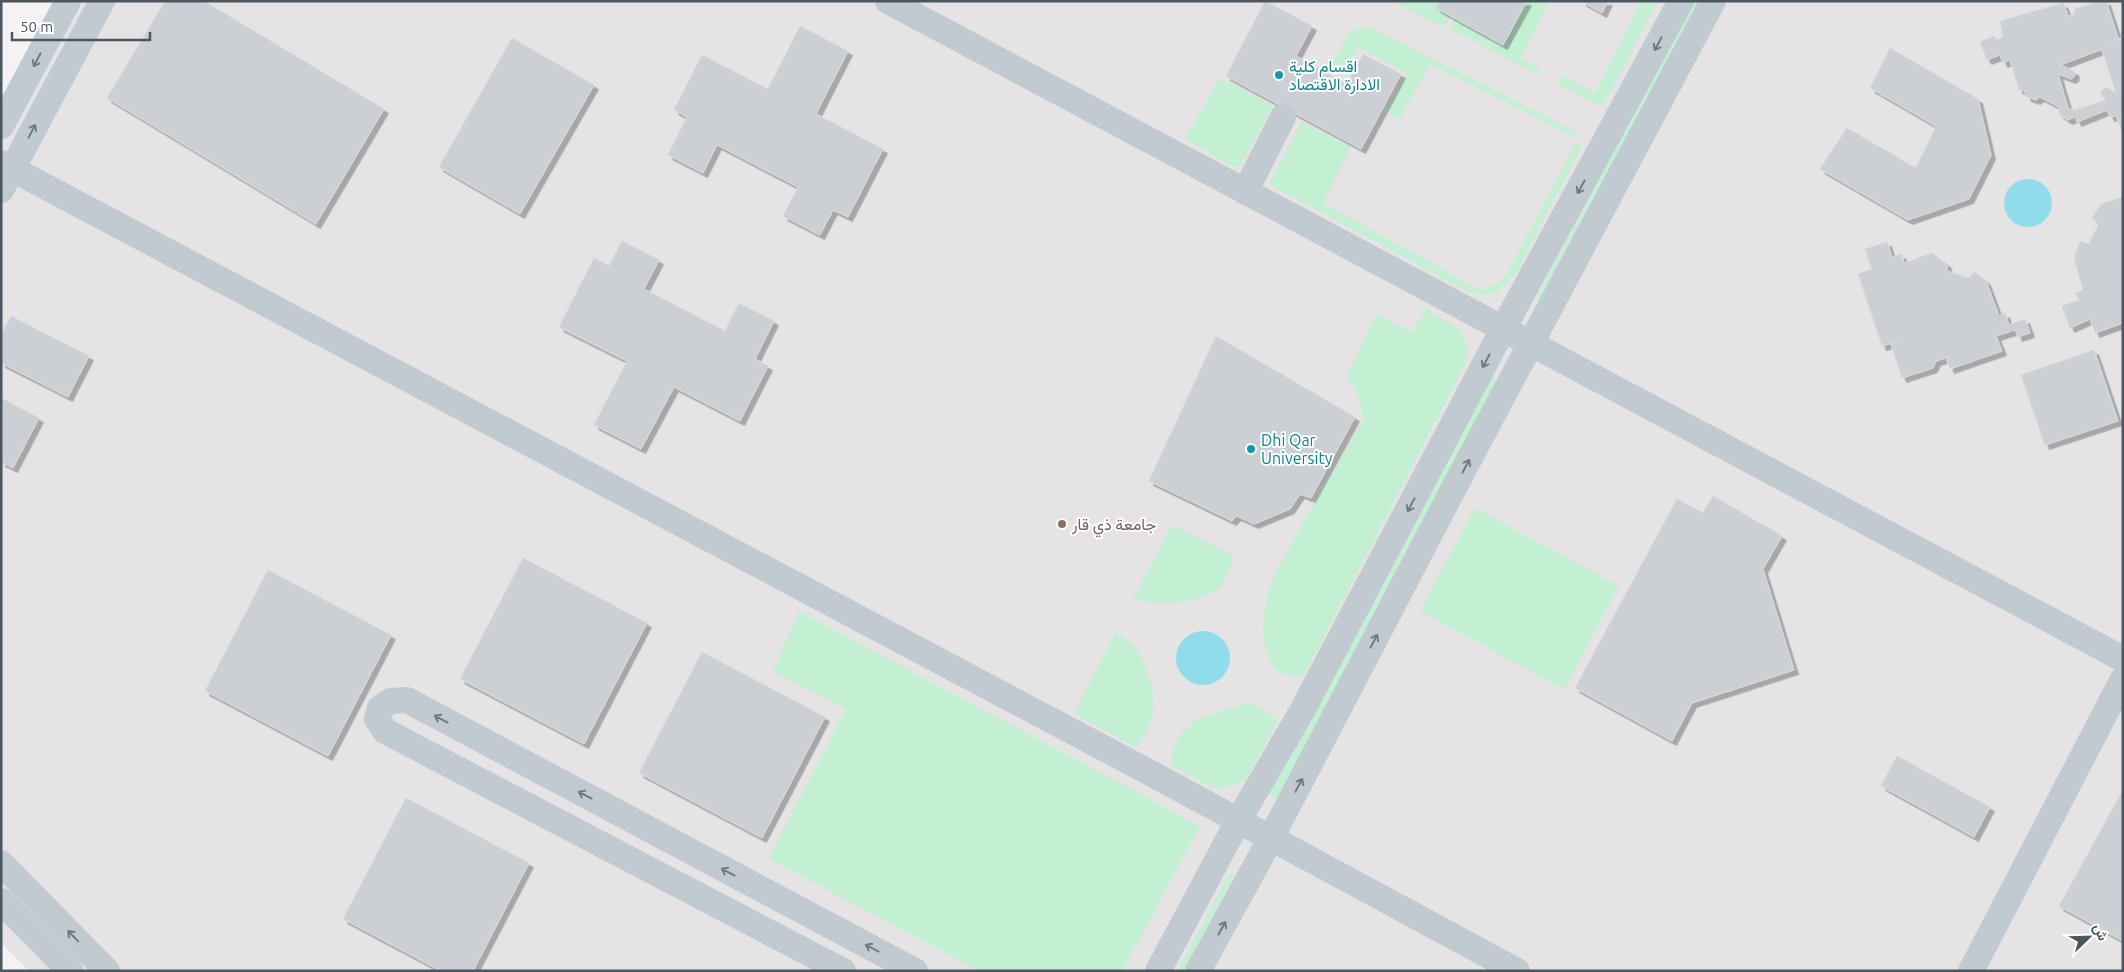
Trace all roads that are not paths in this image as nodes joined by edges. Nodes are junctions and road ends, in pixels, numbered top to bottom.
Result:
1 (68, 1) edge
2 (102, 1) edge
3 (888, 1) edge
4 (1681, 1) edge
5 (1713, 1) edge
6 (1283, 118) dead end
7 (1, 126) edge
8 (5, 174) edge
9 (1245, 192) junction
10 (1503, 329) junction
11 (1531, 344) junction
12 (2123, 659) edge
13 (2123, 679) edge
14 (493, 746) junction
15 (474, 778) junction
16 (1238, 821) junction
17 (658, 834) junction
18 (1271, 838) junction
19 (1, 863) edge
20 (643, 866) junction
21 (1, 902) edge
22 (809, 915) junction
23 (797, 947) junction
24 (70, 971) edge
25 (107, 971) edge
26 (843, 971) edge
27 (915, 971) edge
28 (1158, 971) edge
29 (1198, 971) edge
30 (1517, 971) edge
31 (1971, 971) edge

1 -> 7 street
8 -> 2 street
3 - 9 street
4 -> 10 street
5 - 11 street
6 - 9 street
8 - 16 street
9 - 10 street
10 - 11 street
10 -> 16 street
11 - 12 street
18 -> 11 street
13 - 31 street
14 - 15 street
14 -> 15 street
17 -> 14 street
15 - 20 street
16 - 18 street
16 - 28 street
17 - 20 street
22 -> 17 street
29 -> 18 street
18 - 30 street
25 -> 19 street
20 - 23 street
21 - 24 street
22 - 23 street
27 -> 22 street
23 - 26 street

